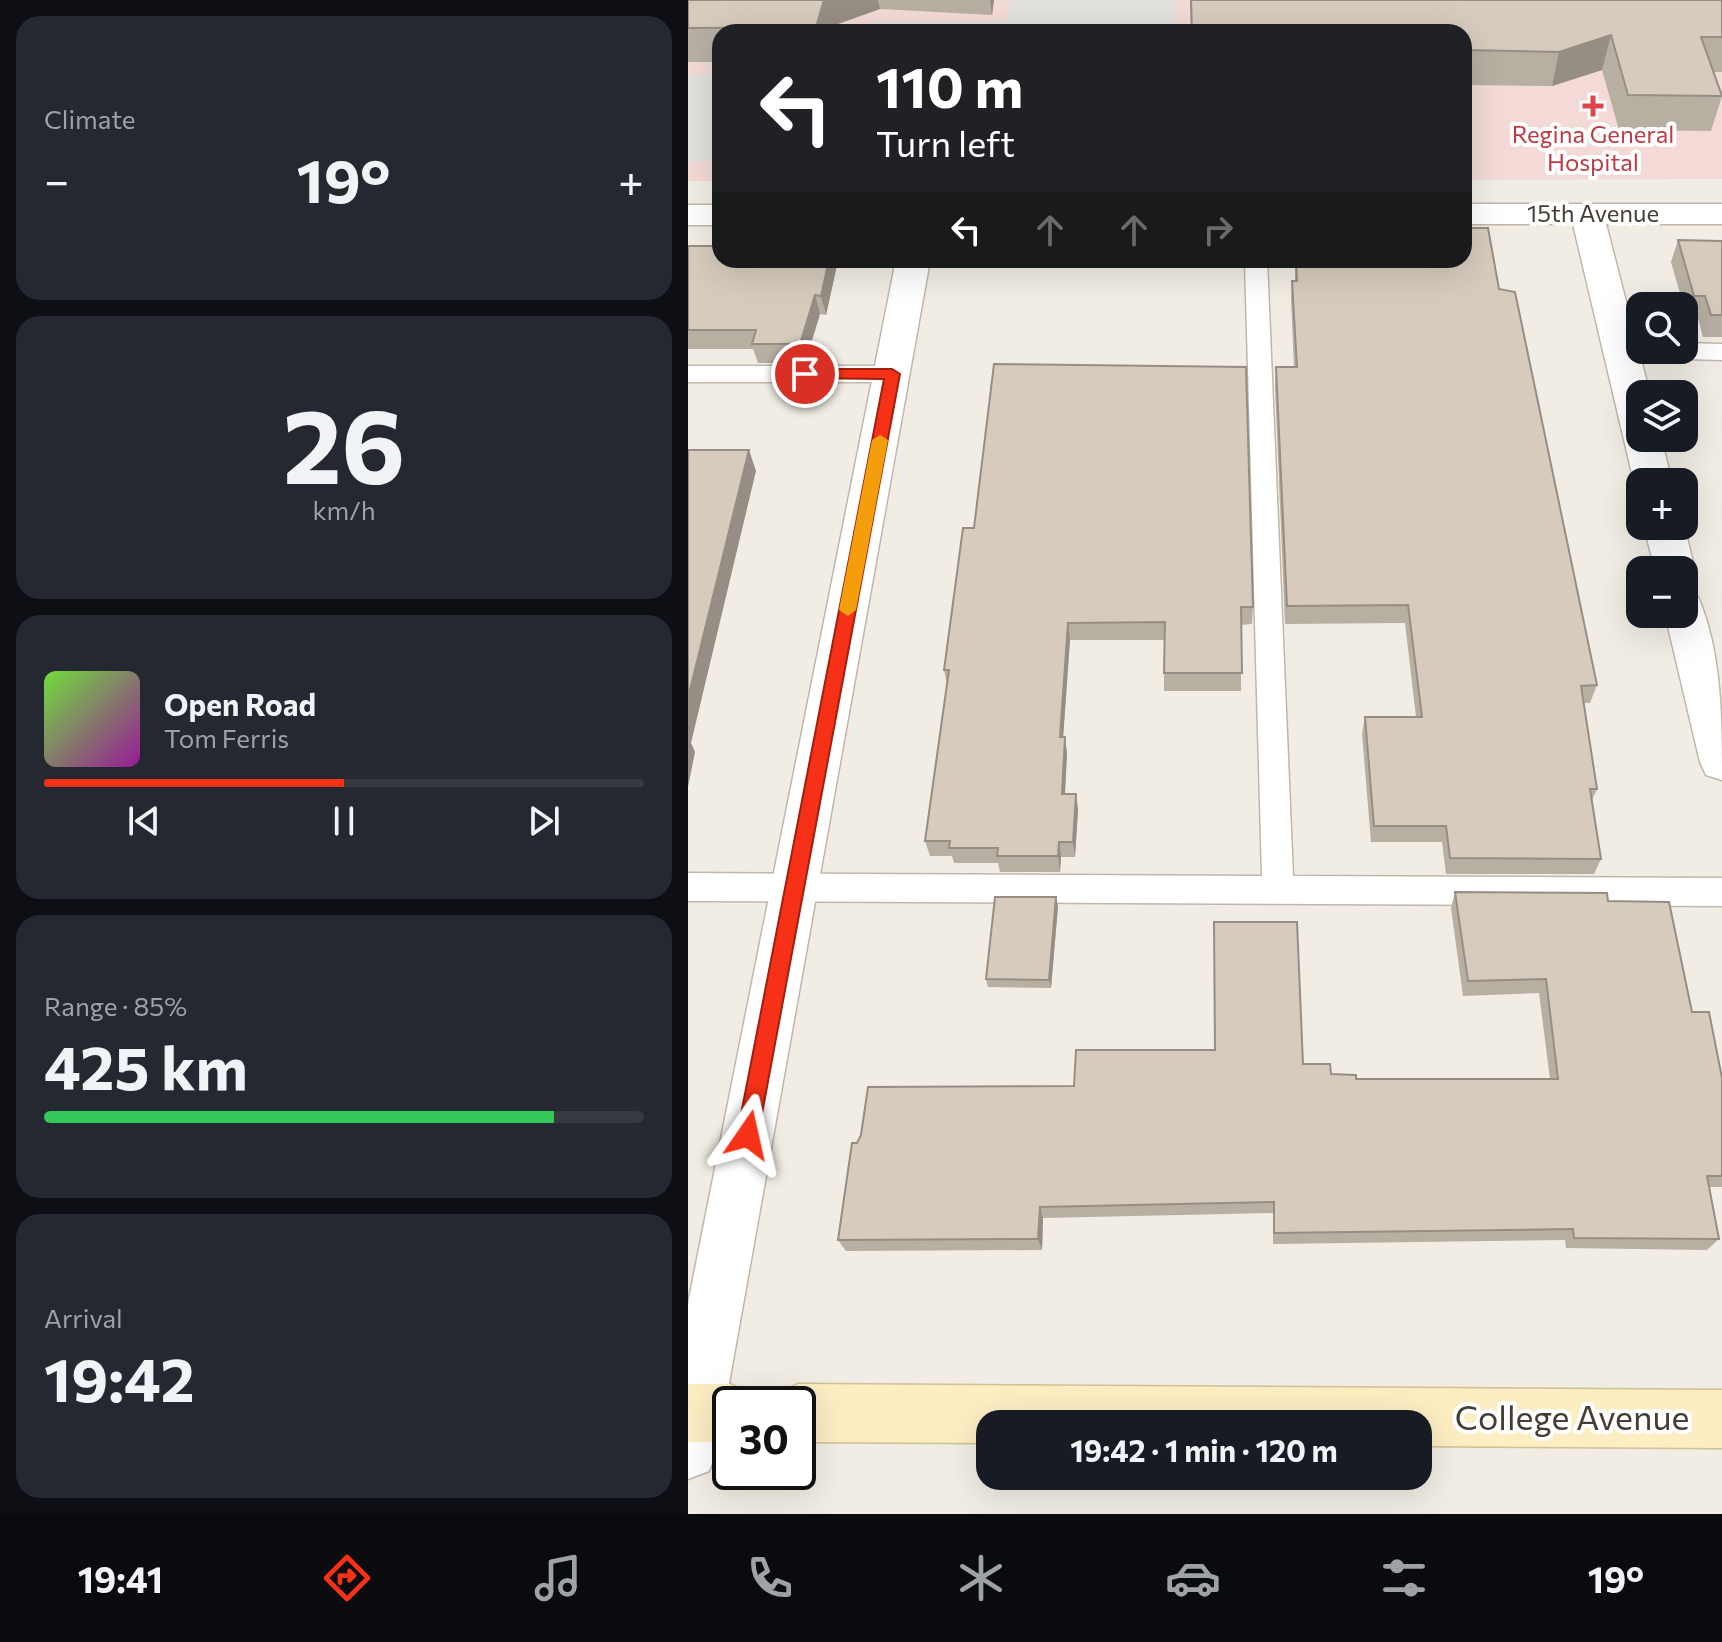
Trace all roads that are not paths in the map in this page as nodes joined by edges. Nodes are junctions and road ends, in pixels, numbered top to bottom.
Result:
1 (1472, 214) edge
2 (1587, 214) junction
3 (1722, 214) edge
4 (688, 215) edge
5 (712, 215) edge
6 (912, 268) edge
7 (1256, 268) edge
8 (1621, 351) junction
9 (1722, 352) edge
10 (688, 374) edge
11 (892, 374) junction
12 (1628, 380) edge
13 (1689, 628) edge
14 (1722, 762) edge
15 (688, 887) edge
16 (794, 888) junction
17 (1278, 890) junction
18 (1722, 892) edge
19 (816, 1413) edge
20 (1722, 1419) edge
21 (700, 1422) edge

1 - 2 street, 15th Avenue
2 - 3 street, 15th Avenue
2 - 8 street
4 - 5 street
6 - 11 street
7 - 17 lane
8 - 9 lane
8 - 12 street
10 - 11 lane
11 - 16 street
13 - 14 street
15 - 16 lane
16 - 17 lane
16 - 21 street
17 - 18 lane
19 - 20 street, College Avenue

